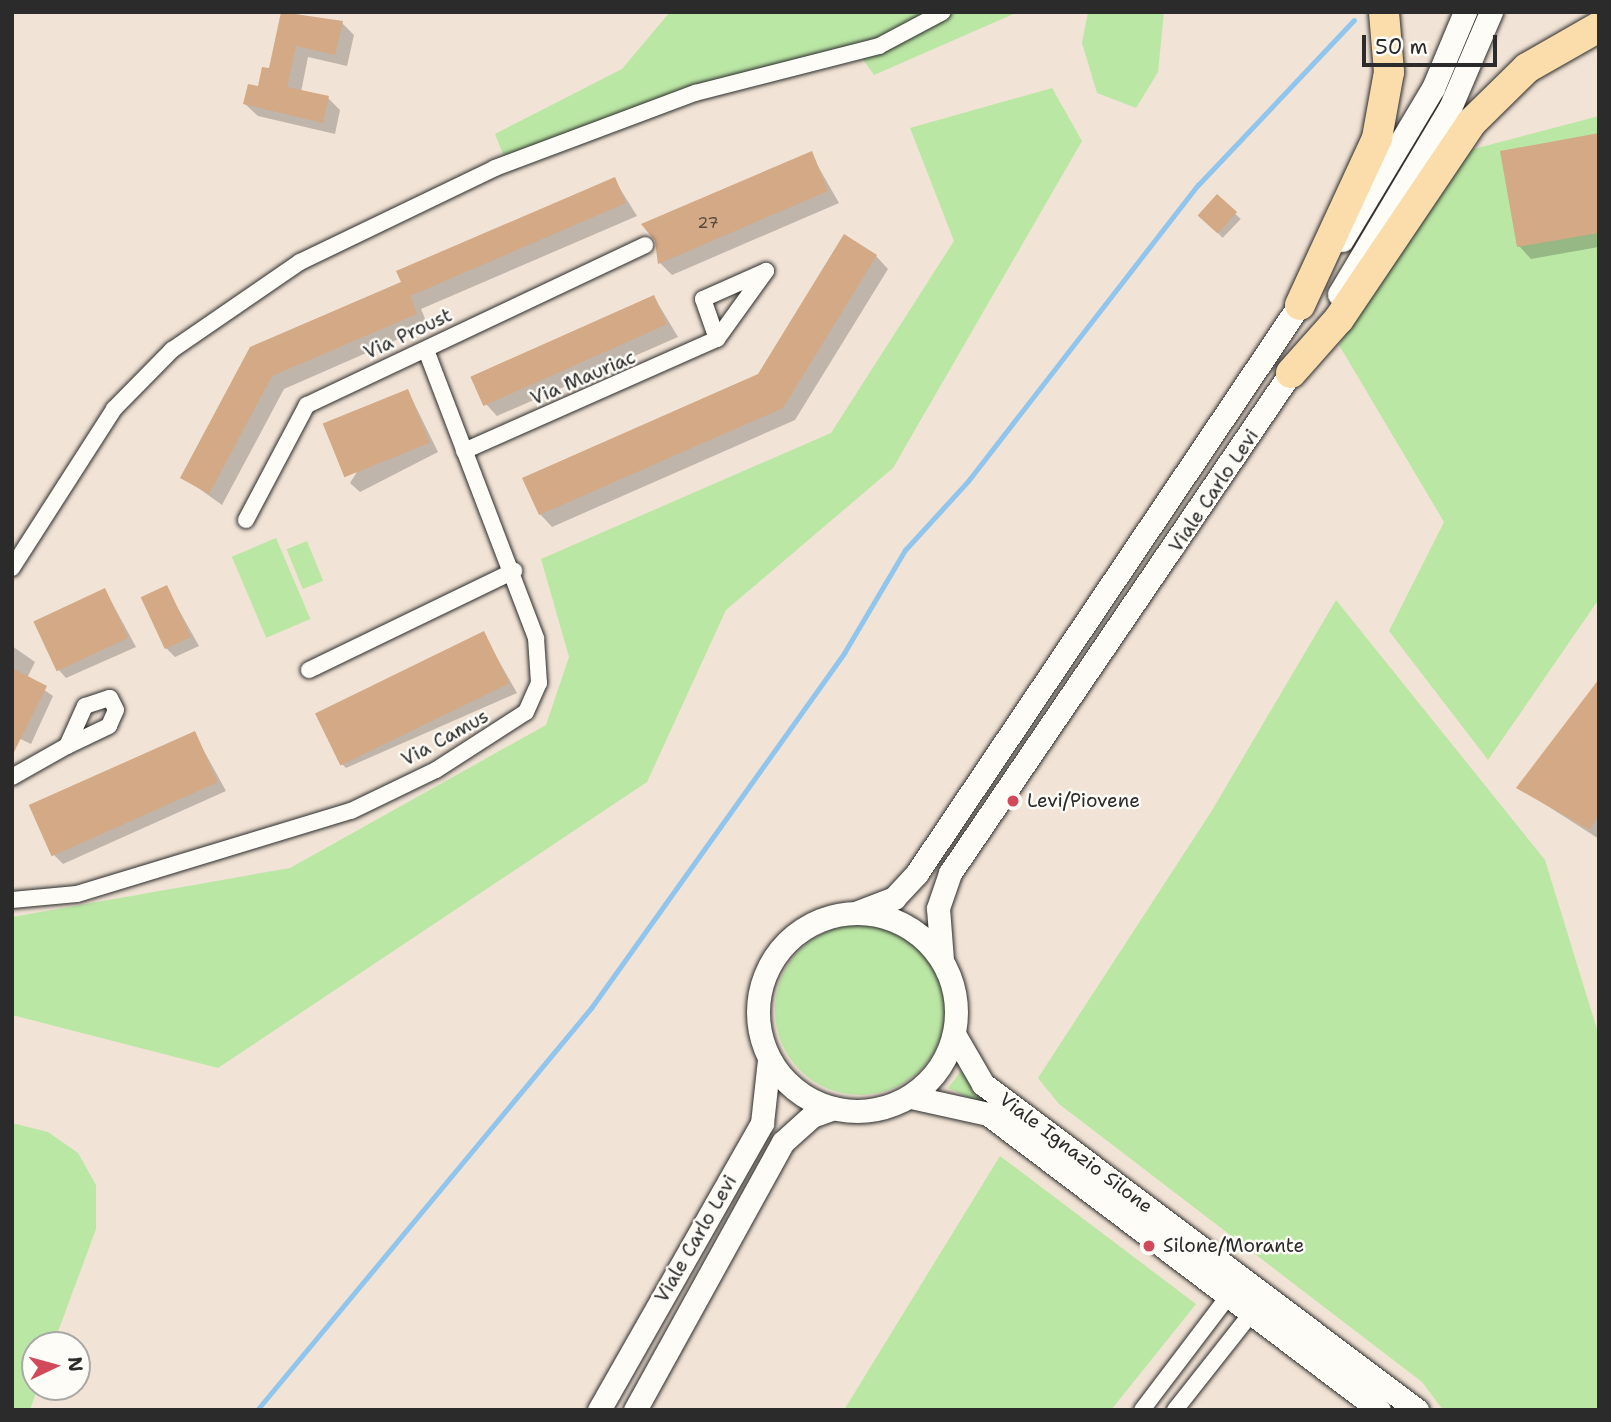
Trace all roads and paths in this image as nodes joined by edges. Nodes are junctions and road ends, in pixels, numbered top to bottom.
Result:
1 (943, 12) edge
2 (1384, 12) edge
3 (1465, 12) edge
4 (1491, 12) edge
5 (1599, 27) edge
6 (645, 245) dead end
7 (1300, 305) junction
8 (717, 339) dead end
9 (426, 350) junction
10 (1291, 373) junction
11 (464, 451) junction
12 (246, 520) dead end
13 (12, 568) edge
14 (514, 570) junction
15 (309, 670) dead end
16 (67, 746) dead end
17 (12, 777) edge
18 (12, 900) edge
19 (858, 912) junction
20 (942, 960) junction
21 (954, 1034) junction
22 (769, 1060) junction
23 (911, 1097) junction
24 (831, 1109) junction
25 (1227, 1298) junction
26 (1250, 1315) junction
27 (599, 1410) edge
28 (635, 1410) edge
29 (1142, 1410) edge
30 (1175, 1410) edge
31 (1379, 1410) edge
32 (1417, 1410) edge

1 - 13 street
2 - 7 highway
3 - 7 street, Viale Carlo Levi
4 - 10 street, Viale Carlo Levi
5 - 10 highway
6 - 9 street, Via Proust
7 - 19 street, Viale Carlo Levi
8 - 11 street, Via Mauriac
9 - 11 street, Via Camus
9 - 12 street, Via Proust
10 - 20 street, Viale Carlo Levi
11 - 14 street, Via Camus
14 - 15 street
14 - 18 street, Via Camus
16 - 17 street
19 - 20 street
19 - 22 street
20 - 21 street
21 - 23 street
21 - 32 street, Viale Ignazio Silone
22 - 24 street
22 - 27 street, Viale Carlo Levi
23 - 24 street
23 - 25 street, Viale Ignazio Silone
24 - 28 street, Viale Carlo Levi
25 - 26 street, Viale Ignazio Silone
25 - 29 street
26 - 30 street
26 - 31 street, Viale Ignazio Silone

